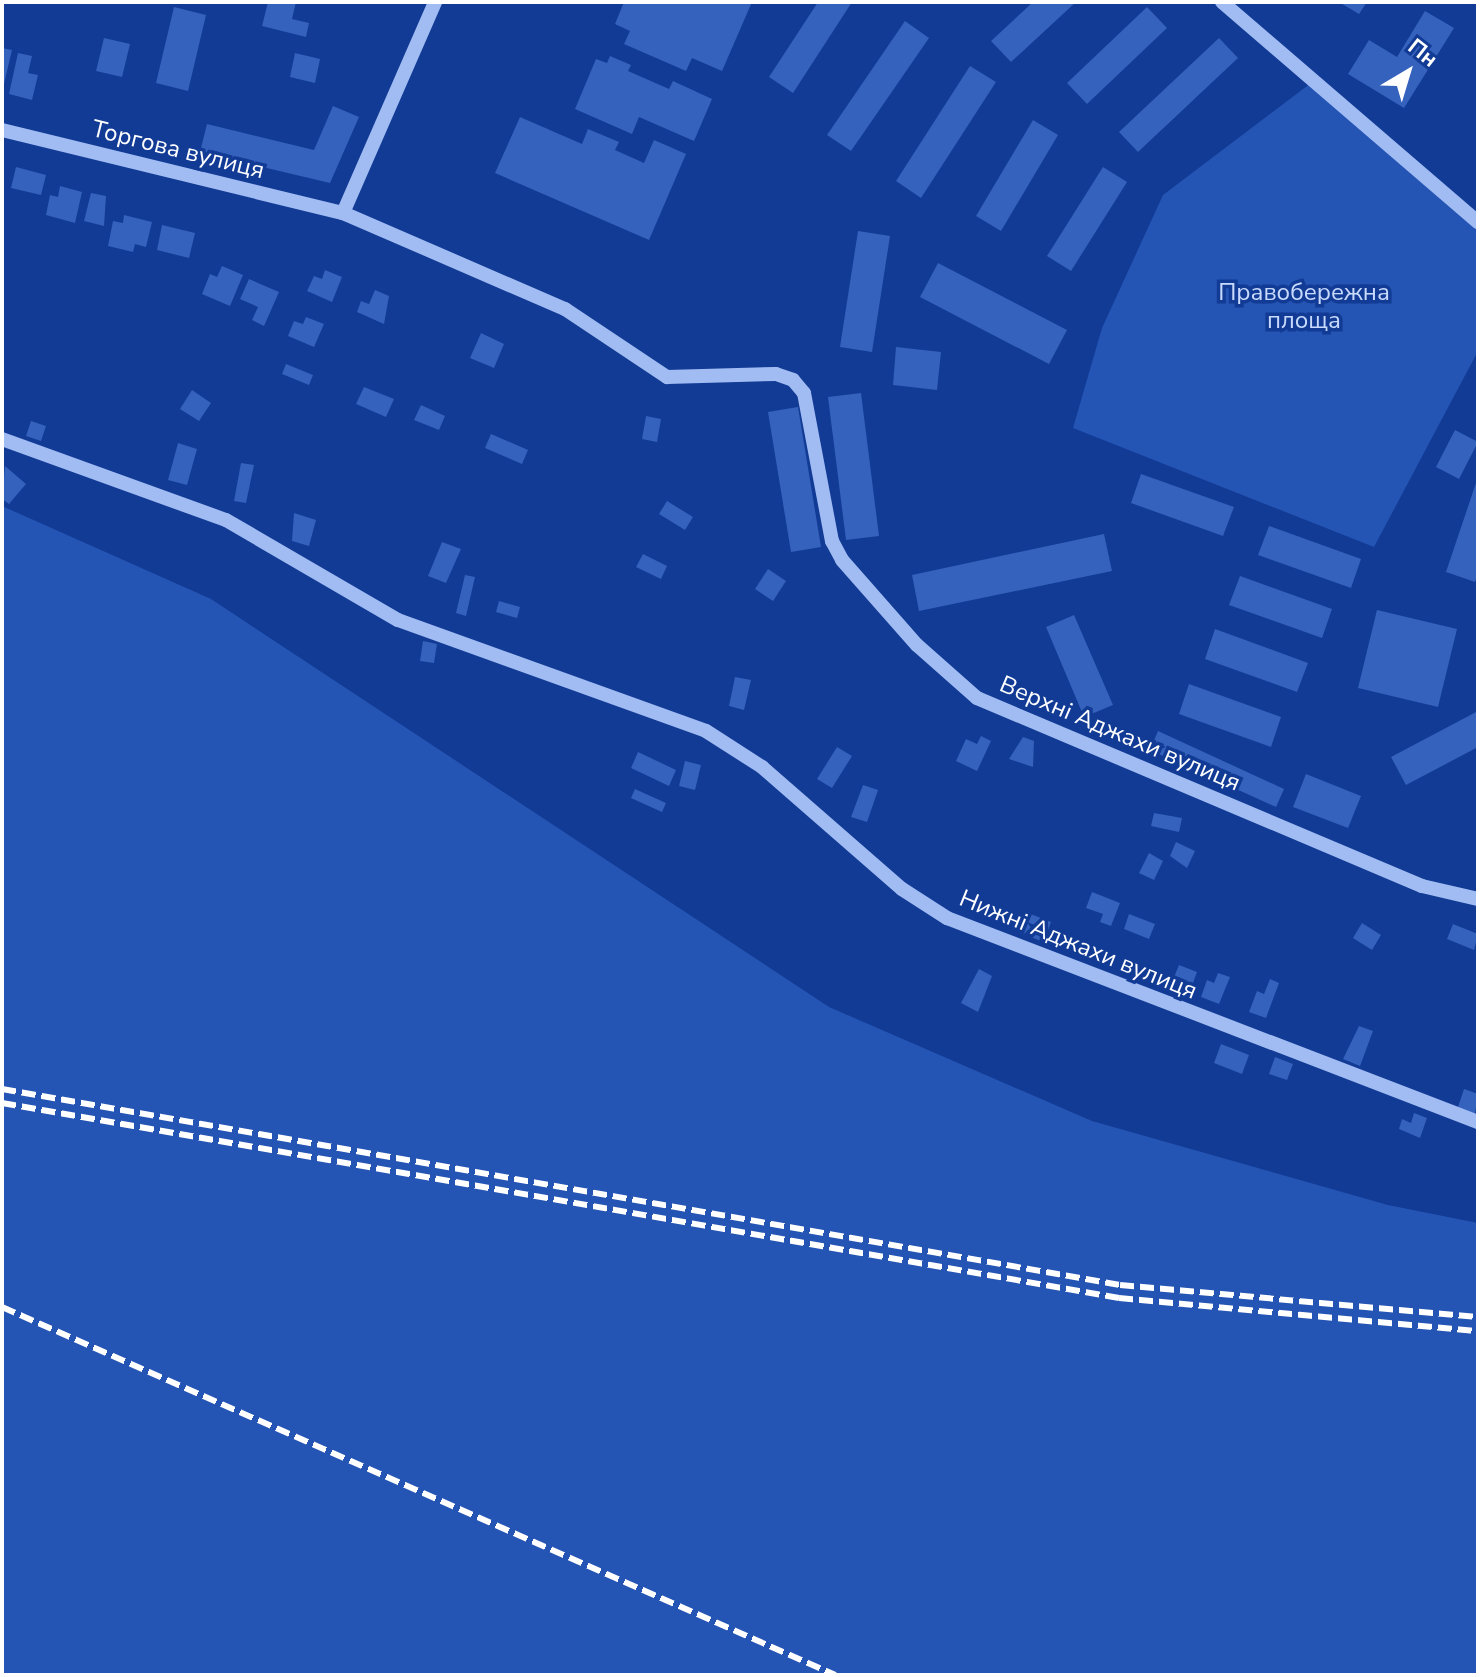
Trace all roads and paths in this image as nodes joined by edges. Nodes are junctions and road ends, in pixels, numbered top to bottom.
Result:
1 (435, 2) edge
2 (1222, 2) edge
3 (2, 130) edge
4 (343, 213) junction
5 (1478, 222) edge
6 (2, 439) edge
7 (1478, 899) edge
8 (1478, 1122) edge

1 - 4 street
2 - 5 street
3 - 4 street, Торгова вулиця
4 - 7 street, Верхні Аджахи вулиця
6 - 8 street, Нижні Аджахи вулиця

